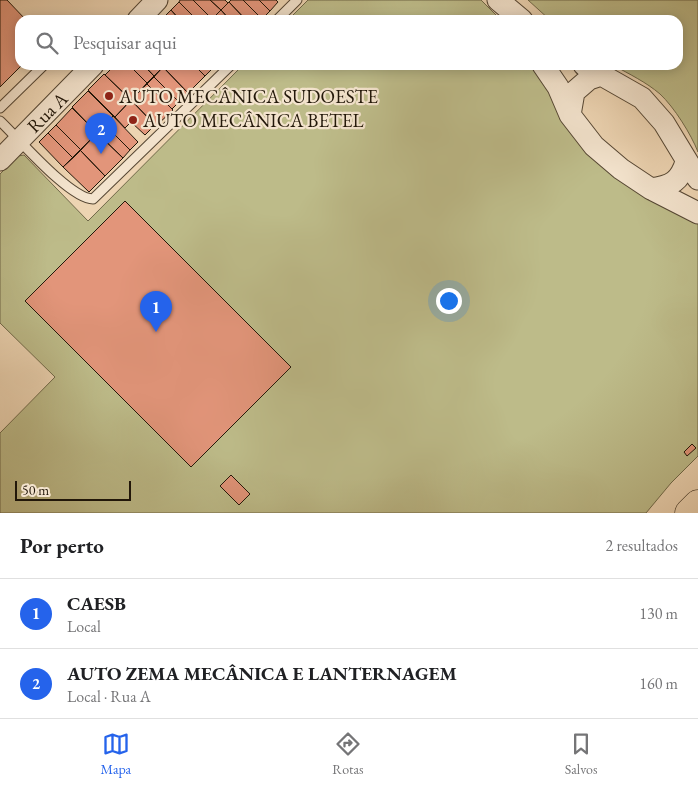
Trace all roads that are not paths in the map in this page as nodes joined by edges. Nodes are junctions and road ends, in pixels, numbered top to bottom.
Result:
1 (158, 0) edge
2 (297, 0) edge
3 (143, 15) edge
4 (281, 15) edge
5 (39, 70) edge
6 (88, 70) edge
7 (225, 70) edge
8 (546, 70) edge
9 (592, 70) edge
10 (0, 108) edge
11 (570, 115) junction
12 (0, 121) edge
13 (20, 140) junction
14 (0, 160) edge
15 (692, 170) edge
16 (651, 189) junction
17 (698, 213) edge
18 (698, 504) edge
19 (689, 513) edge

1 - 3 street
2 - 4 lane
5 - 10 lane
6 - 13 street, Rua A
7 - 13 lane
8 - 11 street
9 - 11 street
9 - 15 street
11 - 16 street
12 - 13 lane
13 - 14 street, Rua A
15 - 16 street
16 - 17 street
18 - 19 highway

